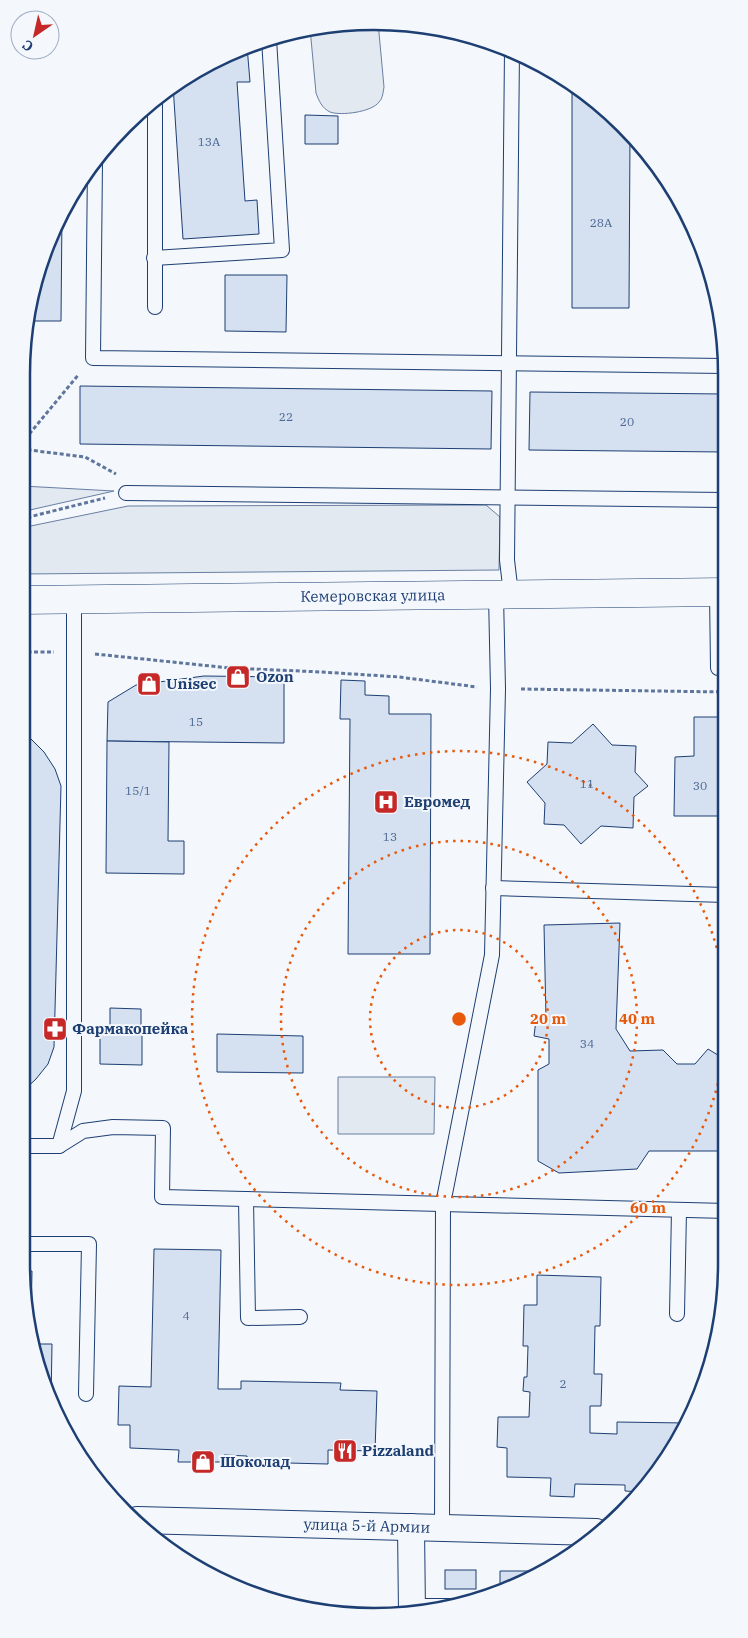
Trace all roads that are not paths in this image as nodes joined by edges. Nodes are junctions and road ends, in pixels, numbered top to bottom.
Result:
1 (269, 46) edge
2 (512, 59) edge
3 (155, 109) edge
4 (95, 173) edge
5 (154, 258) junction
6 (155, 307) dead end
7 (509, 364) junction
8 (718, 366) edge
9 (126, 493) road end
10 (508, 498) junction
11 (718, 500) edge
12 (718, 592) edge
13 (503, 595) junction
14 (30, 600) edge
15 (74, 600) junction
16 (493, 888) junction
17 (718, 895) edge
18 (30, 1146) edge
19 (59, 1146) junction
20 (246, 1199) junction
21 (443, 1204) junction
22 (679, 1210) junction
23 (718, 1211) edge
24 (30, 1244) edge
25 (677, 1314) dead end
26 (300, 1317) dead end
27 (86, 1394) dead end
28 (144, 1520) edge
29 (411, 1527) junction
30 (442, 1528) junction
31 (590, 1532) edge
32 (412, 1606) edge

1 - 5 lane
2 - 7 lane
3 - 5 lane
4 - 7 lane
5 - 6 lane
7 - 8 lane
7 - 10 lane
9 - 10 lane
10 - 11 lane
10 - 13 lane
12 - 13 main road, Кемеровская улица
13 - 15 main road, Кемеровская улица
13 - 16 lane
14 - 15 main road, Кемеровская улица
15 - 19 lane
16 - 17 lane
16 - 21 lane
18 - 19 lane
19 - 20 lane
20 - 21 lane
20 - 26 lane
21 - 22 lane
21 - 30 lane
22 - 23 lane
22 - 25 lane
24 - 27 lane
28 - 29 street, улица 5-й Армии
29 - 30 street, улица 5-й Армии
29 - 32 street
30 - 31 street, улица 5-й Армии

